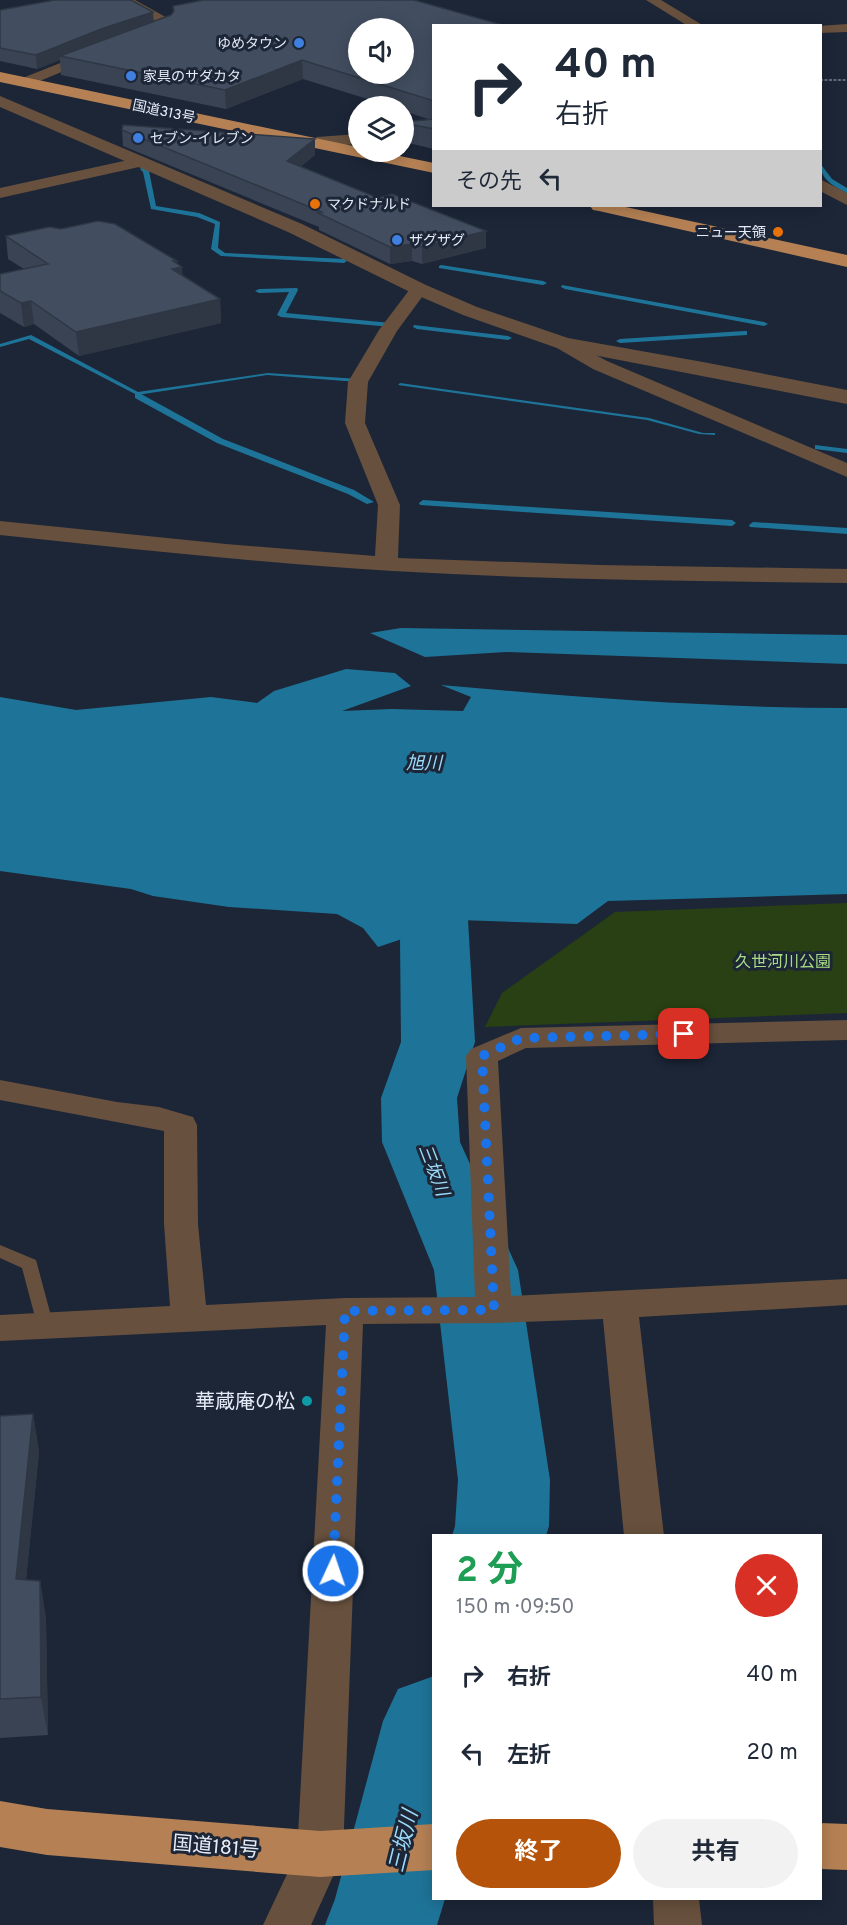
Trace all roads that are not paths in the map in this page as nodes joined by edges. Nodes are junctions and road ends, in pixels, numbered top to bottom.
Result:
1 (126, 0) edge
2 (652, 0) edge
3 (694, 24) edge
4 (847, 28) edge
5 (822, 29) edge
6 (127, 41) edge
7 (108, 48) edge
8 (0, 77) edge
9 (25, 82) junction
10 (0, 92) edge
11 (0, 101) edge
12 (348, 140) edge
13 (317, 142) junction
14 (142, 162) junction
15 (432, 168) edge
16 (822, 185) edge
17 (0, 192) edge
18 (847, 200) edge
19 (604, 207) edge
20 (847, 261) edge
21 (419, 290) junction
22 (564, 344) junction
23 (847, 397) edge
24 (847, 471) edge
25 (0, 528) edge
26 (386, 563) junction
27 (847, 576) edge
28 (847, 1030) edge
29 (0, 1090) edge
30 (0, 1251) edge
31 (847, 1292) edge
32 (620, 1305) junction
33 (494, 1310) junction
34 (345, 1311) junction
35 (189, 1318) junction
36 (45, 1327) junction
37 (0, 1328) edge
38 (644, 1534) edge
39 (0, 1824) edge
40 (822, 1846) edge
41 (432, 1847) edge
42 (847, 1847) edge
43 (320, 1854) junction
44 (676, 1900) edge
45 (287, 1925) edge
46 (678, 1925) edge

1 - 6 street
2 - 3 street
4 - 5 street
7 - 9 street
8 - 9 highway, 国道313号
9 - 10 street
9 - 13 highway, 国道313号
11 - 14 street
12 - 13 street
13 - 15 highway, 国道313号
14 - 17 street
14 - 21 street
16 - 18 street
19 - 20 highway
21 - 22 street
21 - 26 street
22 - 23 street
22 - 24 street
25 - 26 street
26 - 27 street
28 - 33 street
29 - 35 street
30 - 36 lane
31 - 32 street
32 - 33 street
32 - 38 street
33 - 34 street
34 - 35 street
34 - 43 street
35 - 36 street
36 - 37 street
39 - 43 highway, 国道181号
40 - 42 highway
41 - 43 highway, 国道181号
43 - 45 street
44 - 46 street

